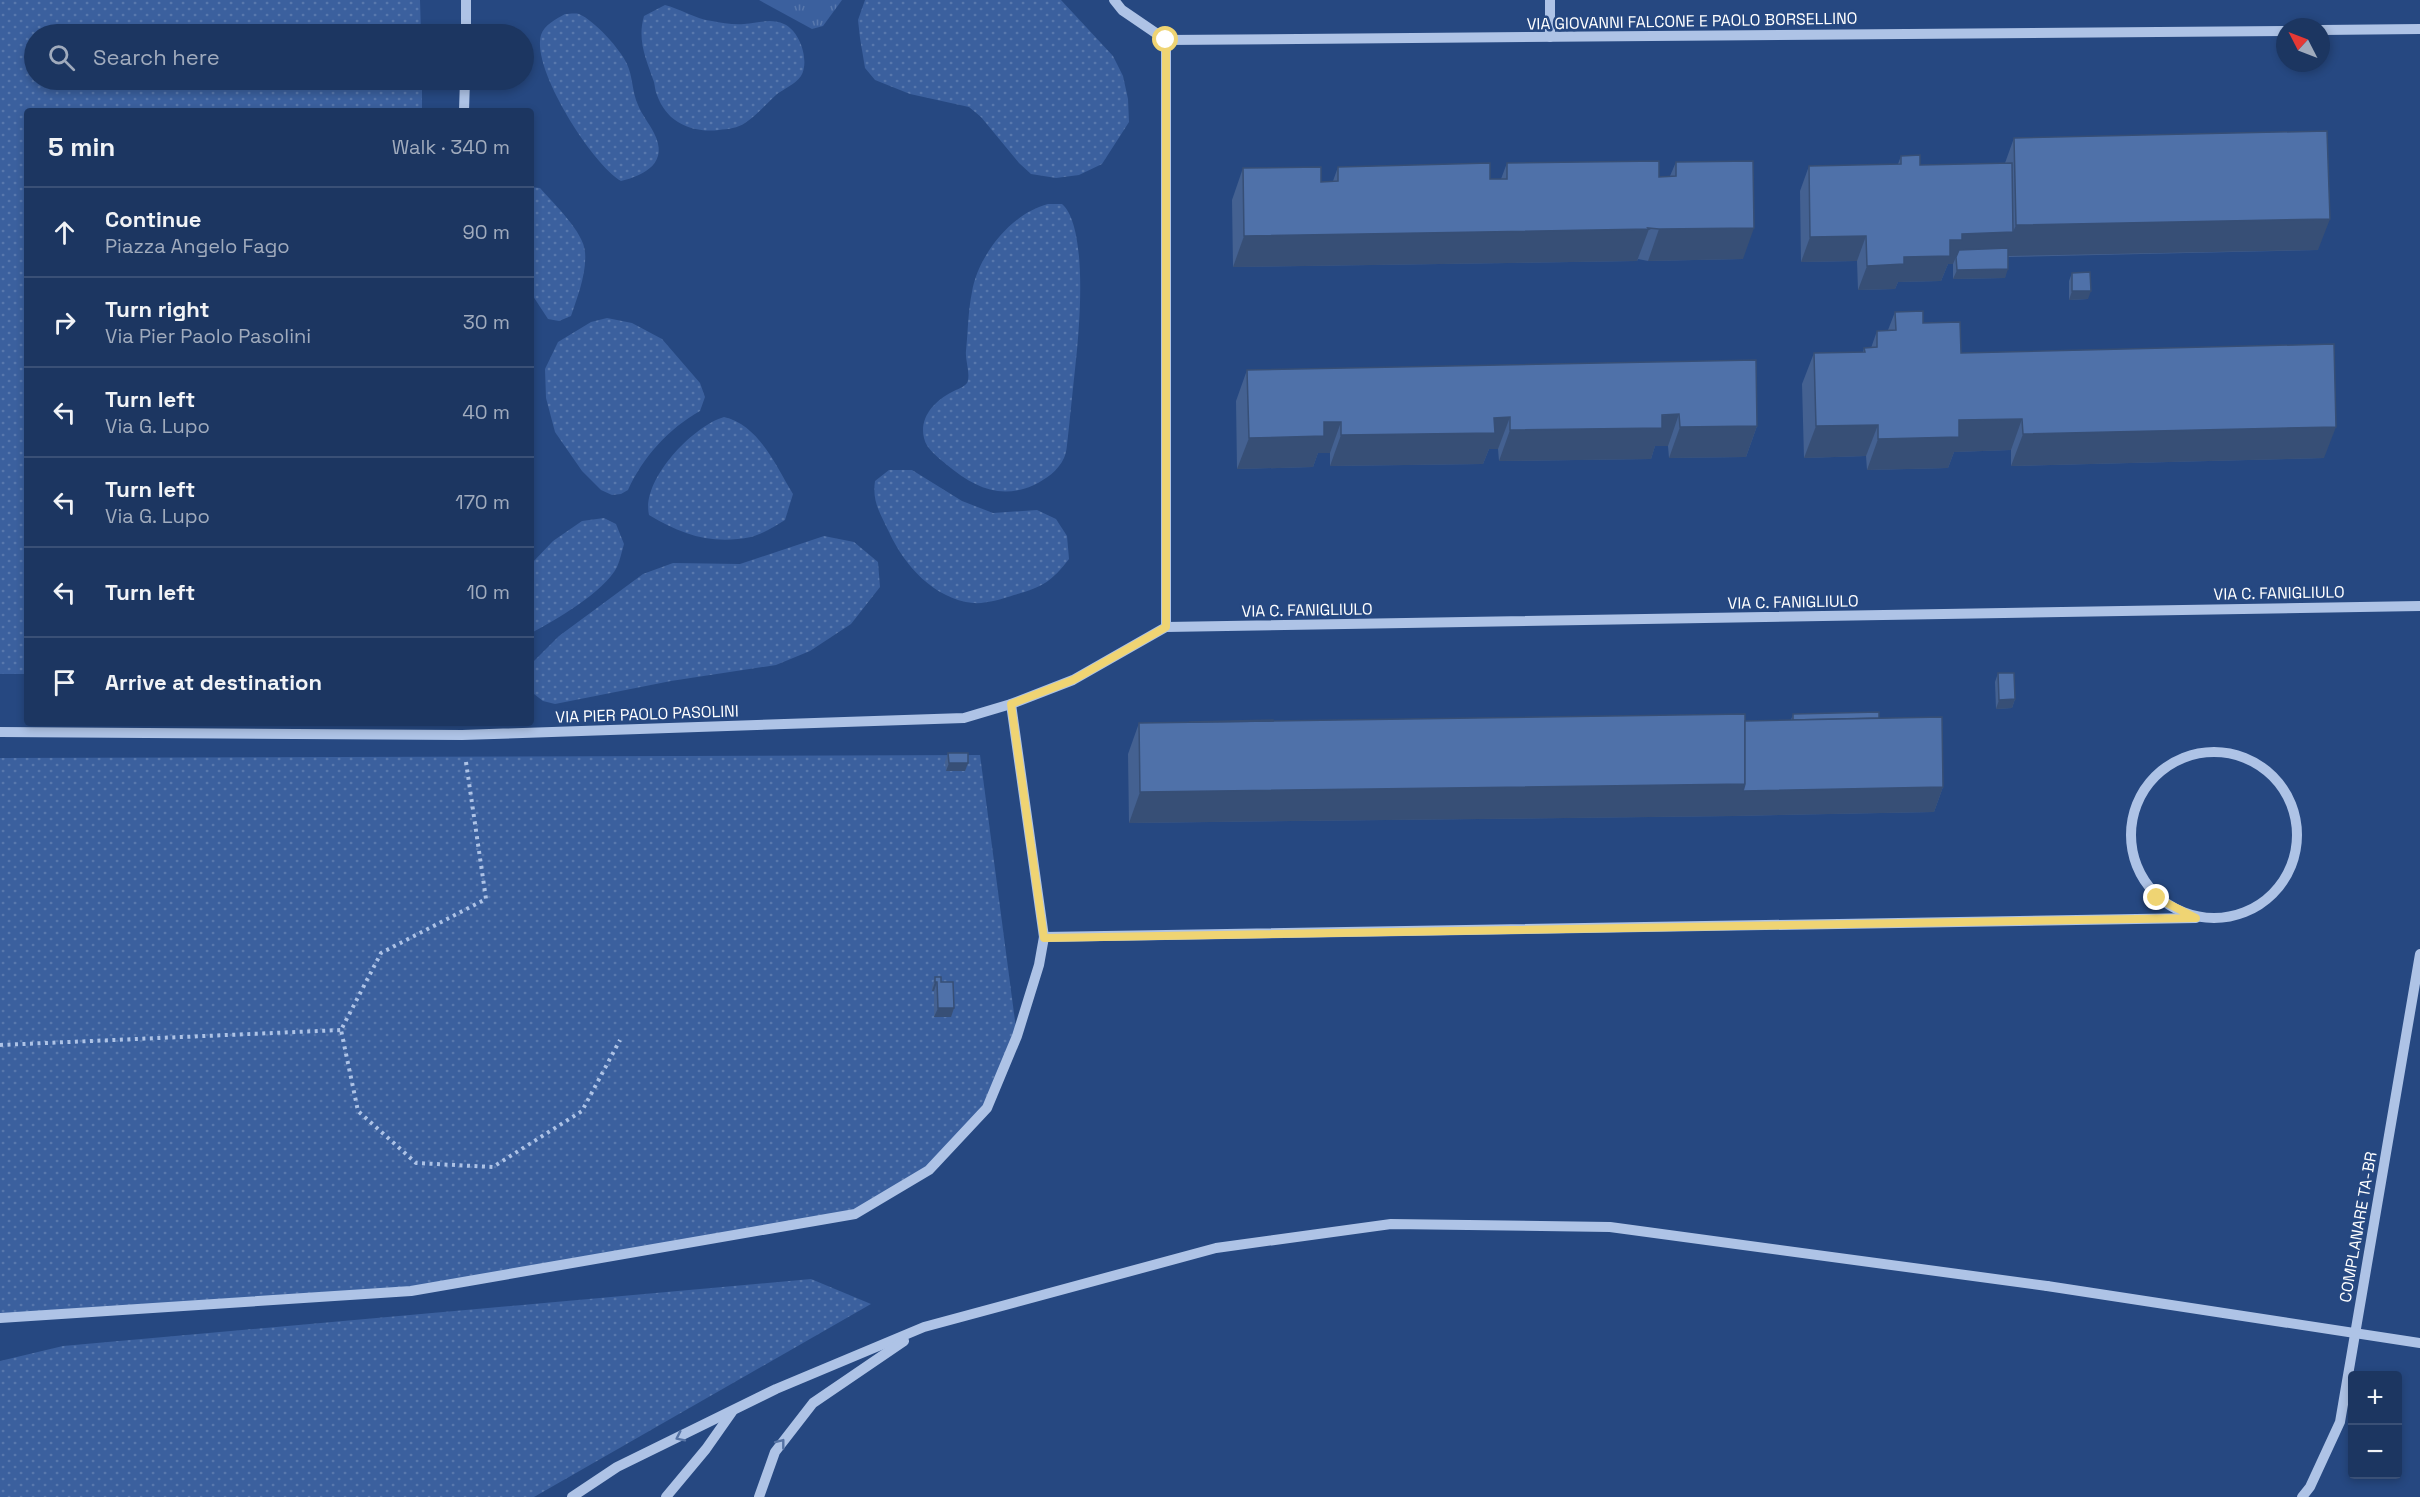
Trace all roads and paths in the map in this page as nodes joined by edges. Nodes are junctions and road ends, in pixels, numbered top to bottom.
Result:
1 (466, 0) edge
2 (1114, 0) edge
3 (1550, 0) edge
4 (466, 24) edge
5 (2420, 29) edge
6 (2276, 30) edge
7 (2330, 30) edge
8 (1550, 37) junction
9 (1166, 40) junction
10 (465, 90) edge
11 (464, 108) edge
12 (2420, 606) edge
13 (1166, 627) junction
14 (1011, 704) junction
15 (462, 726) edge
16 (0, 732) edge
17 (462, 735) junction
18 (2196, 918) junction
19 (1044, 938) junction
20 (2420, 954) edge
21 (341, 1030) junction
22 (620, 1040) dead end
23 (0, 1045) edge
24 (0, 1318) edge
25 (924, 1327) junction
26 (2420, 1343) edge
27 (733, 1412) junction
28 (572, 1497) edge
29 (666, 1497) edge
30 (759, 1497) edge
31 (2302, 1497) edge

1 - 4 street
2 - 9 street
3 - 8 street
5 - 7 street
6 - 8 street, VIA GIOVANNI FALCONE E PAOLO BORSELLINO
8 - 9 street, VIA GIOVANNI FALCONE E PAOLO BORSELLINO
9 - 13 street
10 - 11 street
12 - 13 street, VIA C. FANIGLIULO
13 - 14 street, VIA PIER PAOLO PASOLINI
14 - 17 street, VIA PIER PAOLO PASOLINI
14 - 19 street
15 - 17 street
16 - 17 street, VIA PIER PAOLO PASOLINI
17 - 21 path
18 - 18 street
18 - 19 street
19 - 24 street
20 - 31 street, COMPLANARE TA-BR
21 - 22 path
21 - 23 path
25 - 26 street, bridge
25 - 27 street
30 -> 25 street
27 -> 28 street
27 - 29 street

